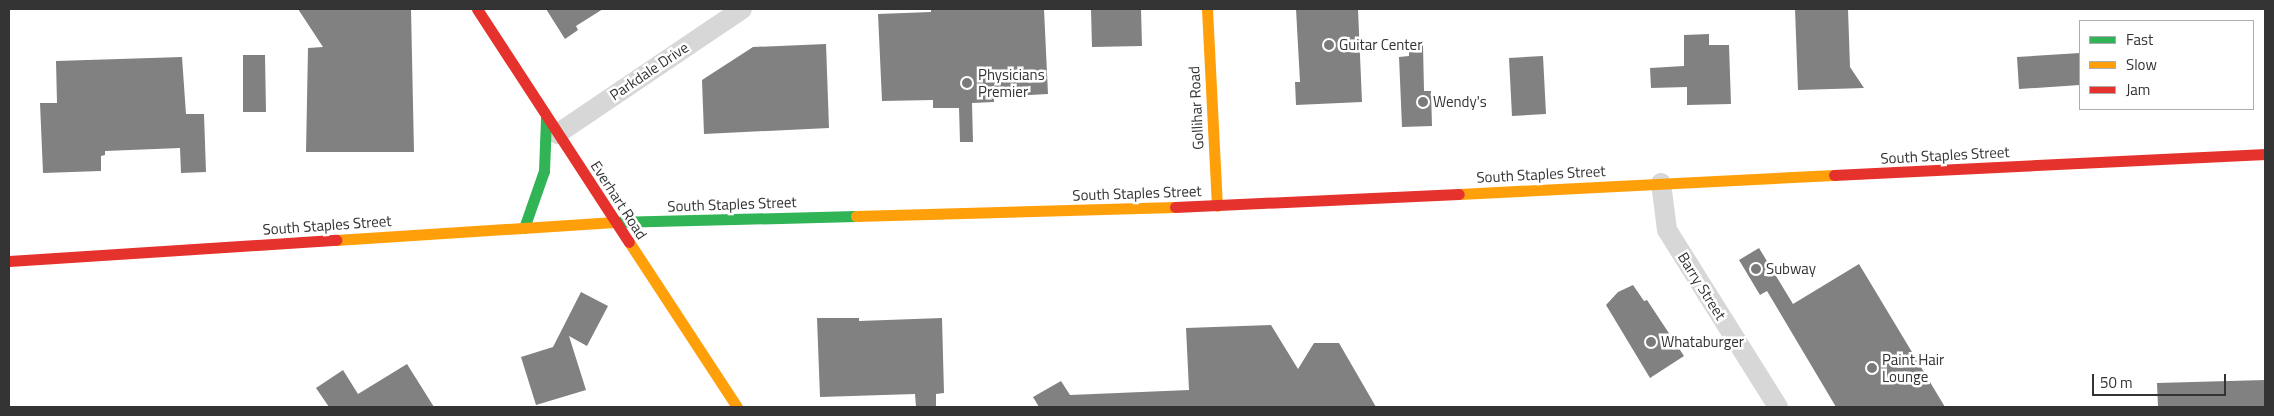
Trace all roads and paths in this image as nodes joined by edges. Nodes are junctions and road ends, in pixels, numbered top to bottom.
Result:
1 (477, 9) edge
2 (742, 9) edge
3 (1207, 9) edge
4 (551, 126) junction
5 (2265, 154) edge
6 (1661, 184) junction
7 (1216, 206) junction
8 (615, 222) junction
9 (524, 228) junction
10 (9, 261) edge
11 (737, 407) edge
12 (1778, 407) edge

1 - 4 main road, Everhart Road
2 - 4 street, Parkdale Drive
3 - 7 main road, Gollihar Road
4 - 8 main road, Everhart Road
4 - 9 main road
5 - 6 main road, South Staples Street
6 - 7 main road, South Staples Street
6 - 12 street, Barry Street
7 - 8 main road, South Staples Street
8 - 9 main road, South Staples Street
8 - 11 main road, Everhart Road
9 - 10 main road, South Staples Street

